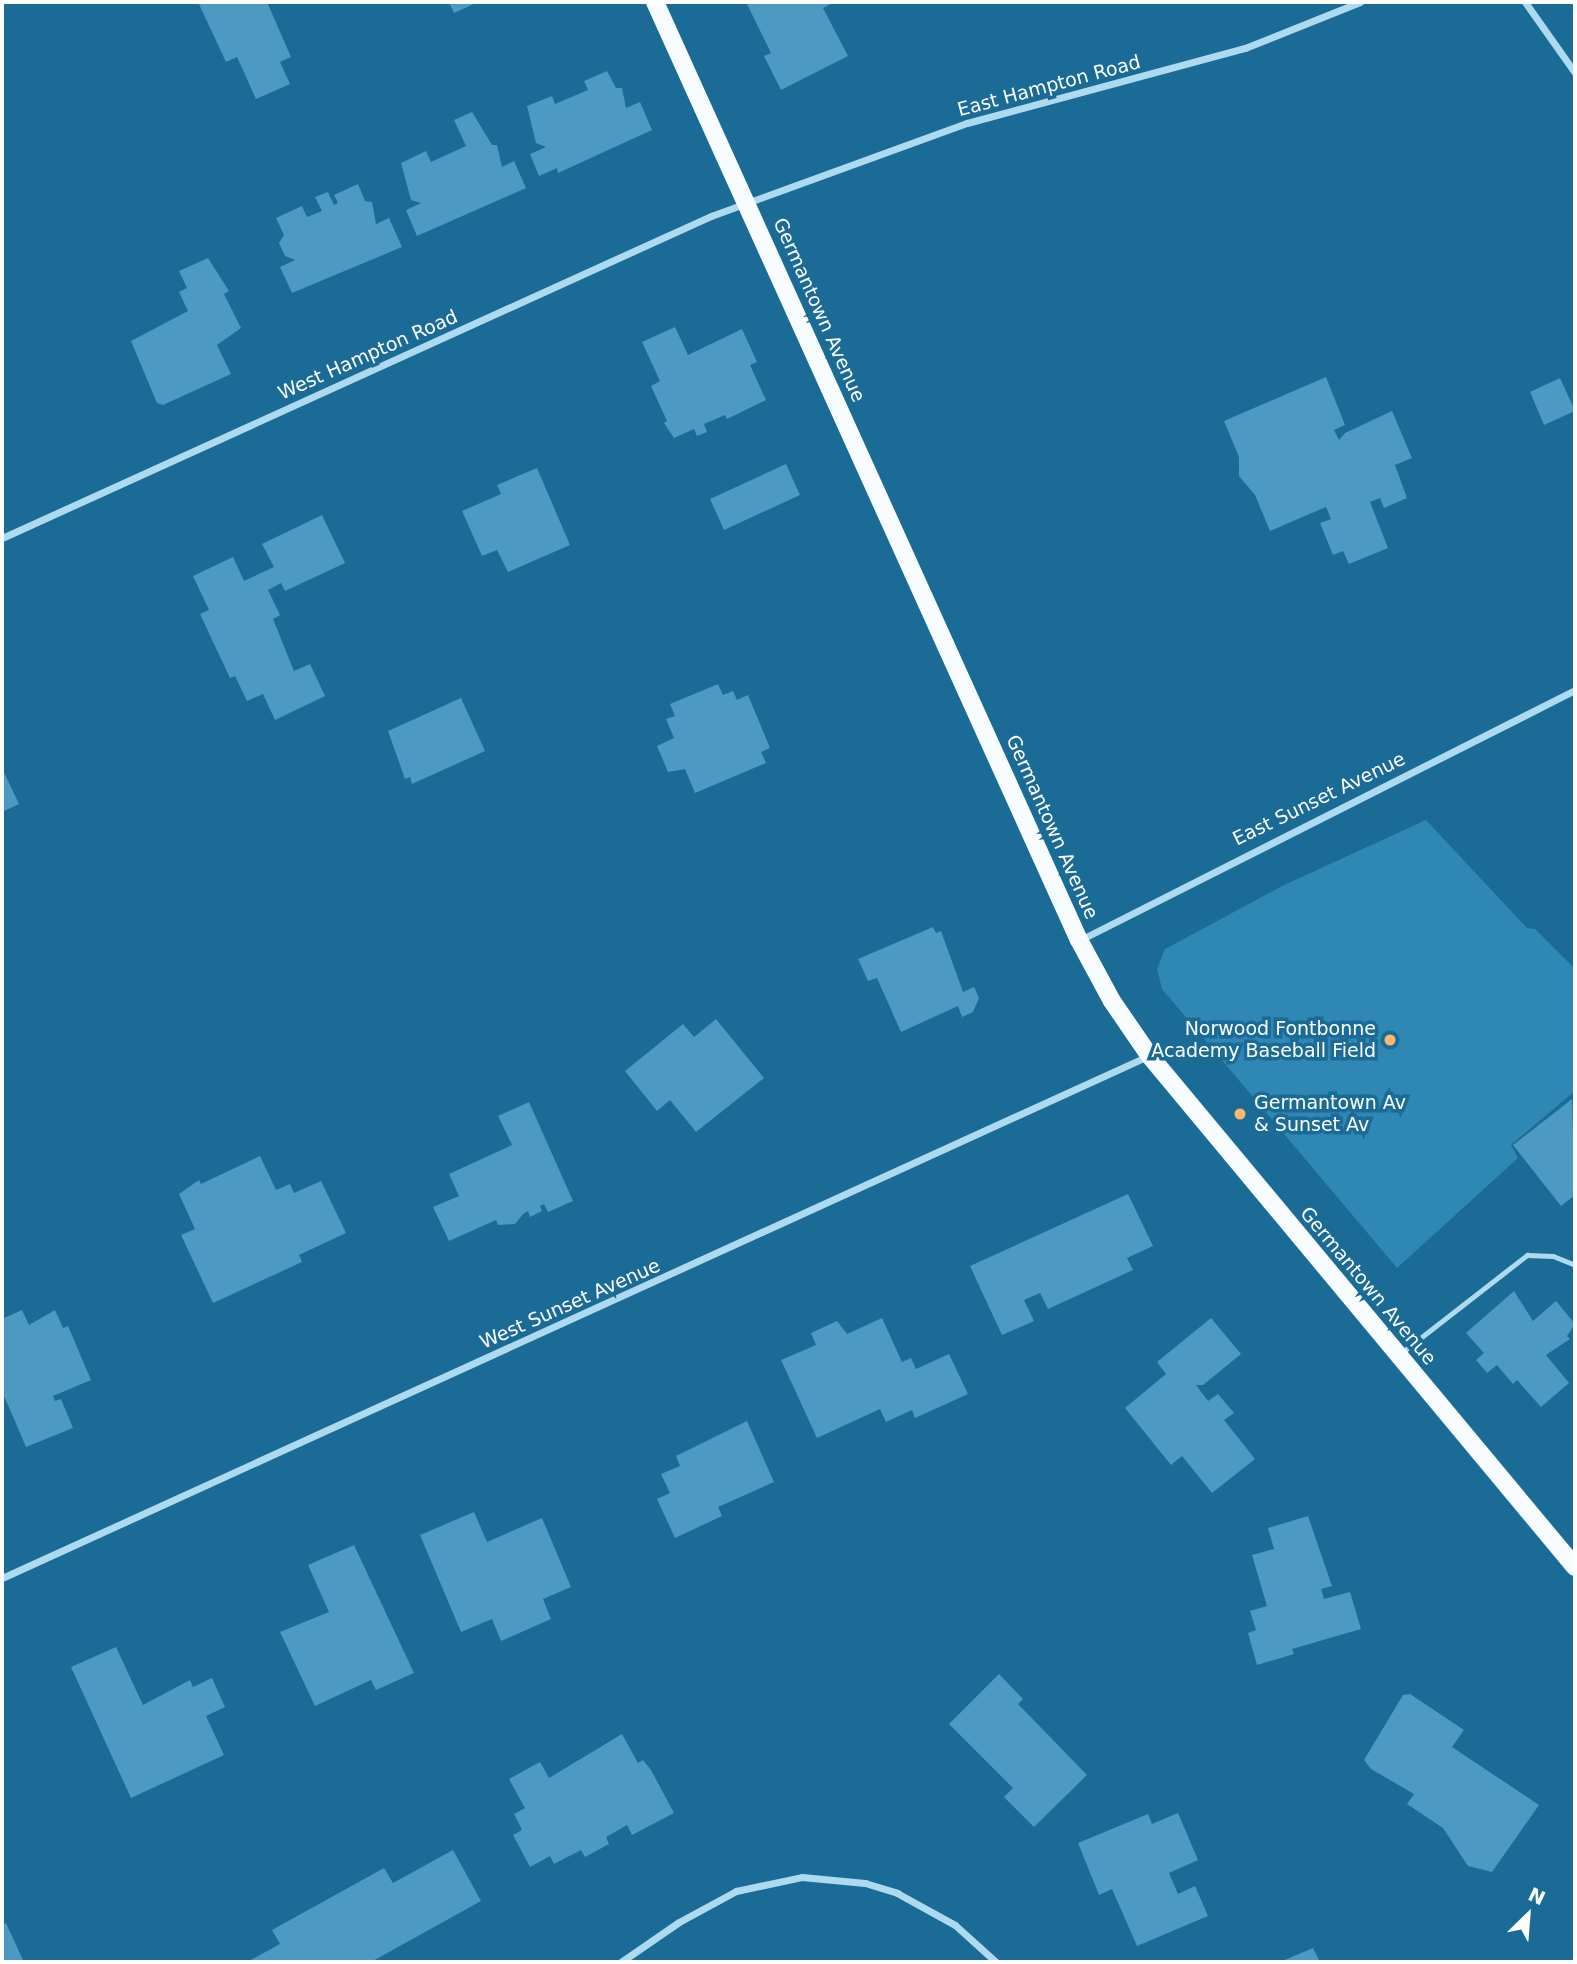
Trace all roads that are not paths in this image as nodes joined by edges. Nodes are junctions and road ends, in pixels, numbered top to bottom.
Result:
1 (655, 2) edge
2 (1360, 2) edge
3 (1525, 2) edge
4 (1575, 74) edge
5 (748, 204) junction
6 (2, 538) edge
7 (1575, 690) edge
8 (1079, 940) junction
9 (1149, 1055) junction
10 (1575, 1265) edge
11 (1398, 1355) junction
12 (1575, 1567) edge
13 (2, 1577) edge
14 (621, 1962) edge
15 (996, 1962) edge

1 - 5 main road, Germantown Avenue
2 - 5 street, East Hampton Road
3 - 4 street
5 - 6 street, West Hampton Road
5 - 8 main road, Germantown Avenue
7 - 8 street, East Sunset Avenue
8 - 9 main road, Germantown Avenue
9 - 11 main road, Germantown Avenue
9 - 13 street, West Sunset Avenue
10 - 11 lane
11 - 12 main road, Germantown Avenue
14 - 15 street

